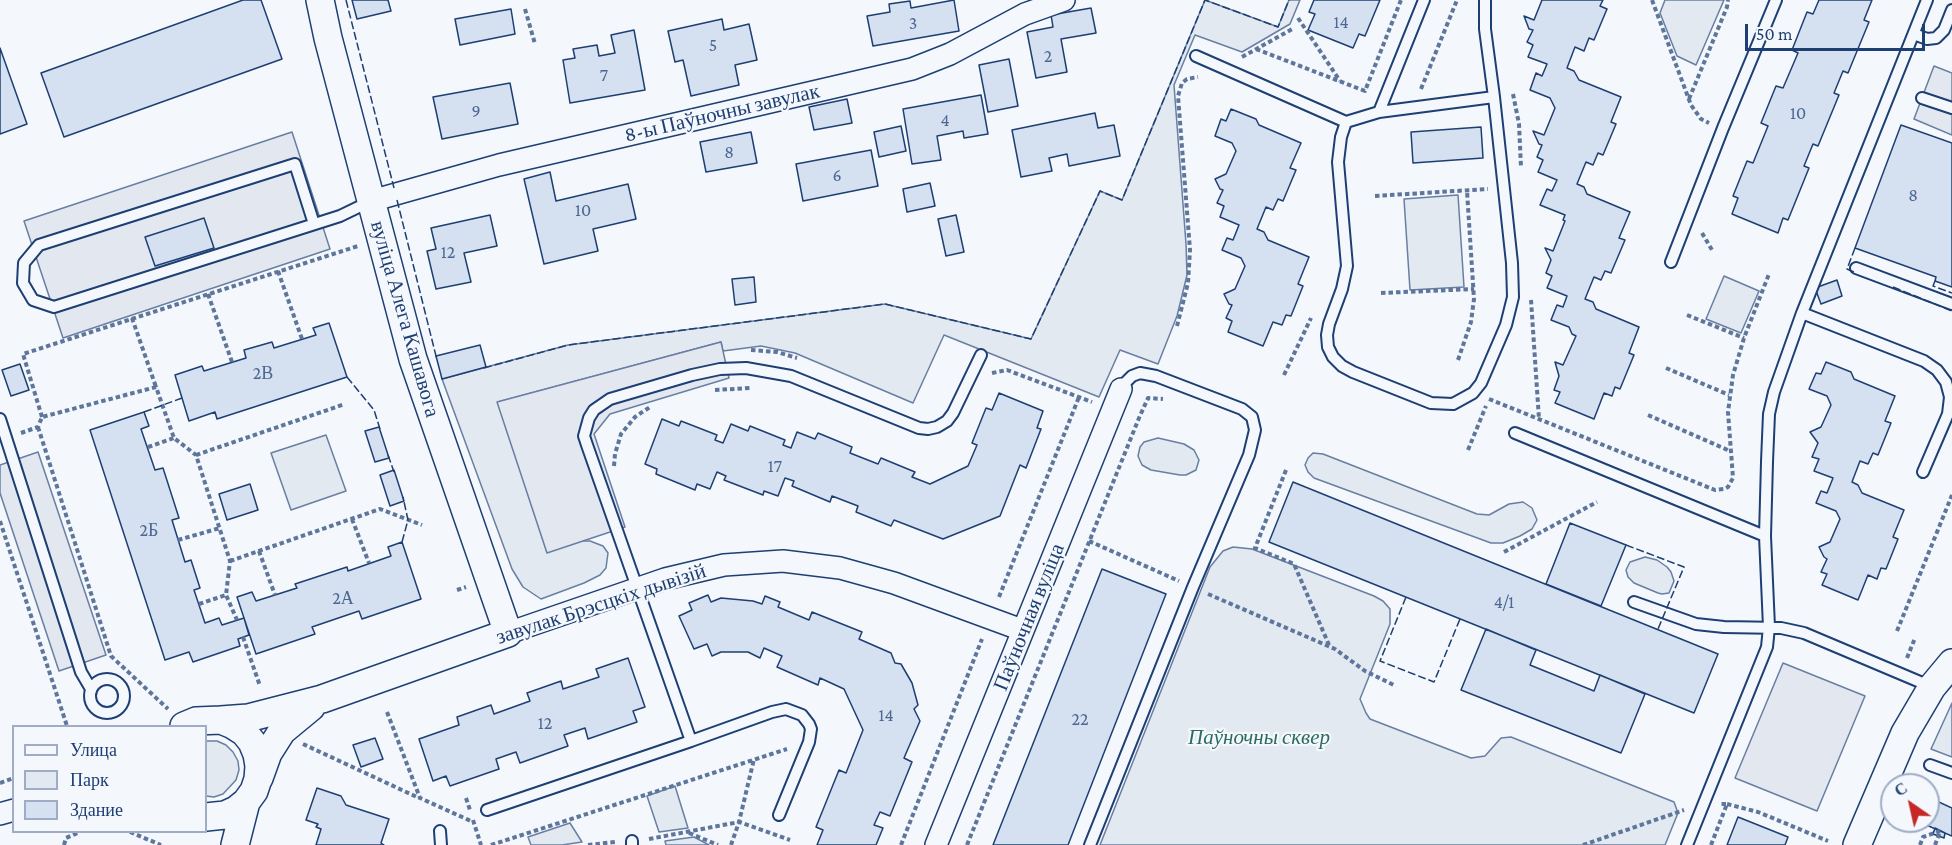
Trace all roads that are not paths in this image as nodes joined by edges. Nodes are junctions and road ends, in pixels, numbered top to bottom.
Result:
1 (320, 0) edge
2 (1064, 0) edge
3 (1424, 0) edge
4 (1485, 0) edge
5 (1776, 0) edge
6 (1927, 0) edge
7 (1952, 10) edge
8 (1914, 34) junction
9 (1196, 56) dead end
10 (1494, 97) junction
11 (1922, 98) dead end
12 (1952, 108) edge
13 (1379, 112) junction
14 (1346, 122) junction
15 (371, 201) junction
16 (314, 224) junction
17 (1671, 262) dead end
18 (1856, 268) dead end
19 (1952, 304) edge
20 (1802, 313) junction
21 (981, 355) dead end
22 (1122, 389) joint
23 (0, 419) edge
24 (1515, 433) dead end
25 (1923, 472) dead end
26 (1766, 536) junction
27 (638, 587) junction
28 (1634, 602) dead end
29 (1769, 627) junction
30 (1022, 630) junction
31 (508, 633) junction
32 (1952, 663) edge
33 (1932, 687) junction
34 (91, 689) dead end
35 (322, 699) junction
36 (177, 718) edge
37 (221, 720) junction
38 (690, 741) junction
39 (1930, 765) dead end
40 (1952, 773) edge
41 (252, 790) junction
42 (487, 810) dead end
43 (778, 815) dead end
44 (207, 817) edge
45 (207, 830) edge
46 (440, 831) dead end
47 (218, 845) edge
48 (235, 845) edge
49 (441, 845) edge
50 (936, 845) edge
51 (1090, 845) edge
52 (1688, 845) edge
53 (1857, 845) edge

1 - 15 street, вуліца Алега Кашавога
2 - 15 street, 8-ы Паўночны завулак
3 - 13 lane
4 - 10 lane
5 - 17 lane
6 - 8 lane
7 - 8 lane
8 - 20 lane
9 - 14 lane
10 - 13 lane
10 - 14 lane
11 - 12 lane
13 - 14 lane
15 - 16 lane
15 - 31 street, вуліца Алега Кашавога
16 - 16 lane
18 - 19 lane
20 - 25 lane
20 - 26 lane
21 - 27 lane
22 - 30 street, Паўночная вуліца
22 - 51 lane
23 - 34 lane
24 - 26 lane
26 - 29 lane
27 - 30 street, завулак Брэсцкіх дывізій
27 - 31 street, завулак Брэсцкіх дывізій
27 - 38 lane
28 - 29 lane
29 - 33 lane
29 - 52 lane
30 - 50 street, Паўночная вуліца
31 - 35 street, завулак Брэсцкіх дывізій
32 - 33 street
33 - 53 street
35 - 37 street, завулак Брэсцкіх дывізій
35 - 41 street, завулак Брэсцкіх дывізій
36 - 37 street, завулак Брэсцкіх дывізій
37 - 41 street
38 - 42 lane
38 - 43 lane
39 - 40 lane
41 - 44 street
41 - 48 street, завулак Брэсцкіх дывізій
45 - 47 street
46 - 49 lane

